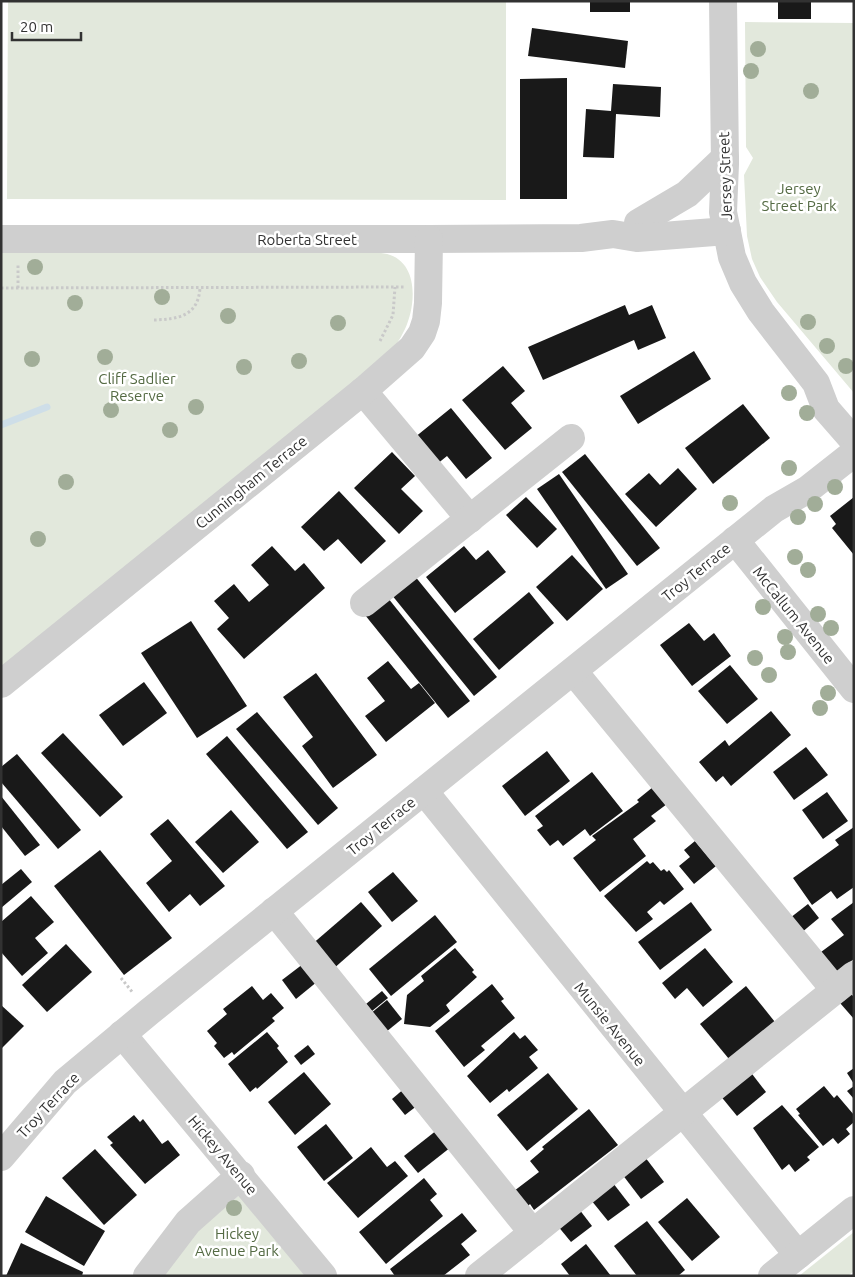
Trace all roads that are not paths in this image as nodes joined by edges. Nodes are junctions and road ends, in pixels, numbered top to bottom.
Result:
1 (723, 1) edge
2 (725, 158) junction
3 (725, 222) junction
4 (638, 223) junction
5 (614, 234) junction
6 (1, 238) edge
7 (429, 239) junction
8 (363, 391) junction
9 (853, 435) edge
10 (571, 438) dead end
11 (470, 519) junction
12 (735, 540) junction
13 (364, 603) dead end
14 (574, 672) junction
15 (1, 684) edge
16 (854, 690) edge
17 (424, 791) junction
18 (274, 911) junction
19 (844, 982) edge
20 (122, 1034) junction
21 (682, 1114) junction
22 (1, 1157) edge
23 (241, 1175) junction
24 (854, 1210) edge
25 (533, 1233) junction
26 (798, 1255) junction
27 (147, 1276) edge
28 (323, 1276) edge
29 (479, 1276) edge
30 (772, 1276) edge

1 - 2 street, Jersey Street
2 - 3 street, Jersey Street
2 - 4 street
3 - 4 street, Roberta Street
3 - 5 street, Roberta Street
3 - 9 street, Jersey Street
4 - 5 street, Roberta Street
5 - 7 street, Roberta Street
6 - 7 street, Roberta Street
7 - 8 street, Cunningham Terrace
8 - 11 street
8 - 15 street, Cunningham Terrace
9 - 12 street, Troy Terrace
10 - 11 street
11 - 13 street
12 - 14 street, Troy Terrace
12 - 16 street, McCallum Avenue
14 - 17 street, Troy Terrace
14 - 19 street
17 - 18 street, Troy Terrace
17 - 21 street, Munsie Avenue
18 - 20 street, Troy Terrace
18 - 25 street
19 - 21 street
20 - 22 street, Troy Terrace
20 - 23 street, Hickey Avenue
21 - 25 street
21 - 26 street, Munsie Avenue
23 - 27 street
23 - 28 street, Hickey Avenue
24 - 26 street
25 - 29 street
26 - 30 street

